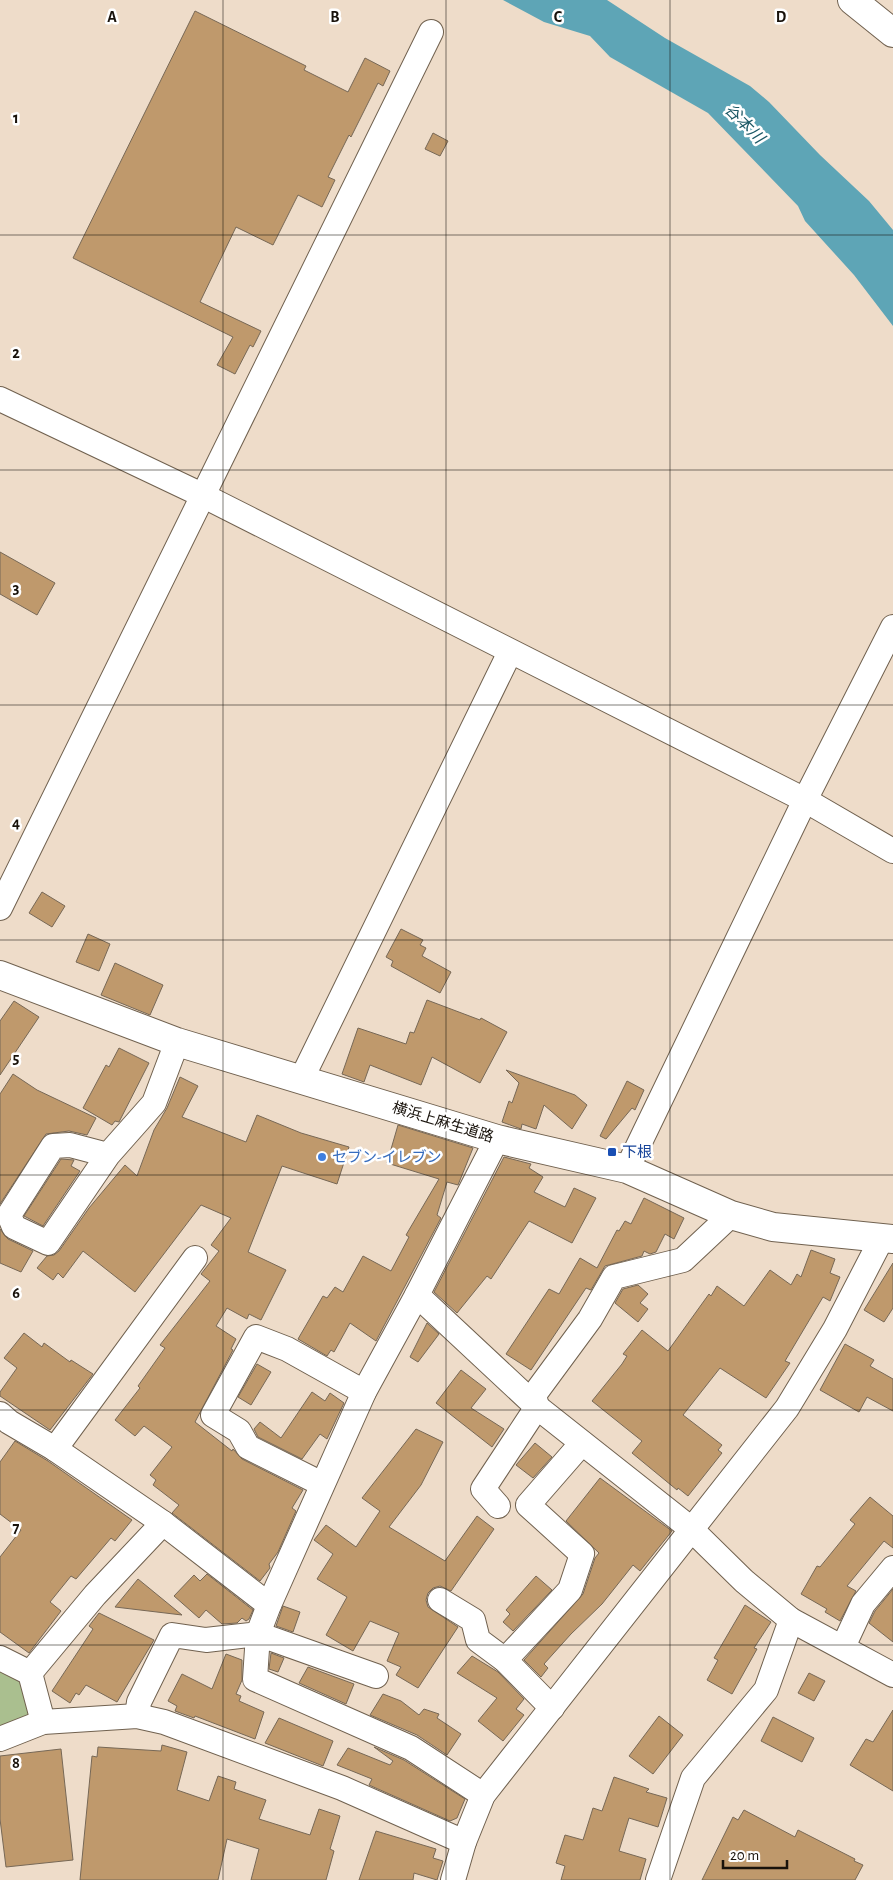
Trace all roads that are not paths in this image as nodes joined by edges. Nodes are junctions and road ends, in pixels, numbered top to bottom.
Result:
1 (852, 0) edge
2 (431, 32) dead end
3 (891, 32) edge
4 (0, 399) edge
5 (202, 495) junction
6 (893, 627) edge
7 (510, 652) junction
8 (805, 800) junction
9 (893, 850) edge
10 (0, 908) edge
11 (3, 982) edge
12 (177, 1042) junction
13 (302, 1078) junction
14 (497, 1139) junction
15 (108, 1155) dead end
16 (627, 1169) junction
17 (731, 1215) junction
18 (888, 1238) edge
19 (195, 1258) dead end
20 (417, 1295) junction
21 (364, 1392) junction
22 (537, 1407) junction
23 (3, 1423) edge
24 (582, 1443) junction
25 (55, 1449) junction
26 (322, 1484) junction
27 (498, 1506) dead end
28 (163, 1523) junction
29 (690, 1528) junction
30 (893, 1568) edge
31 (440, 1600) dead end
32 (269, 1605) junction
33 (791, 1620) junction
34 (258, 1634) junction
35 (844, 1647) junction
36 (0, 1658) edge
37 (505, 1660) junction
38 (30, 1674) junction
39 (893, 1675) edge
40 (376, 1676) dead end
41 (552, 1708) junction
42 (136, 1716) junction
43 (43, 1722) junction
44 (0, 1739) edge
45 (483, 1794) junction
46 (464, 1842) junction
47 (453, 1880) edge
48 (658, 1880) edge

1 - 3 main road
2 - 5 street
4 - 5 street
5 - 7 street
5 - 10 street
6 - 8 street
7 - 8 street
7 - 13 street
8 - 9 street
8 - 16 street
11 - 12 main road, 横浜上麻生道路
12 - 13 main road, 横浜上麻生道路
12 - 15 street
13 - 14 main road, 横浜上麻生道路
14 - 16 main road, 横浜上麻生道路
14 - 20 street
16 - 17 main road, 横浜上麻生道路
17 - 18 main road, 横浜上麻生道路
17 - 22 street
18 - 29 street
19 - 25 street
20 - 21 street
20 - 22 street
21 - 26 street
21 - 26 street
22 - 24 street
22 - 27 street
23 - 25 street
24 - 29 street
24 - 37 street
25 - 28 street
26 - 32 street
28 - 32 street
28 - 38 street
29 - 33 street
29 - 41 street
30 - 35 street
31 - 37 street
32 - 34 street
33 - 35 street
33 - 48 street
34 - 40 street
34 - 42 street
34 - 45 street
35 - 39 street
36 - 38 street
37 - 41 street
38 - 43 street
41 - 45 street
42 - 43 street
42 - 46 street
43 - 44 street
45 - 46 street
46 - 47 street

